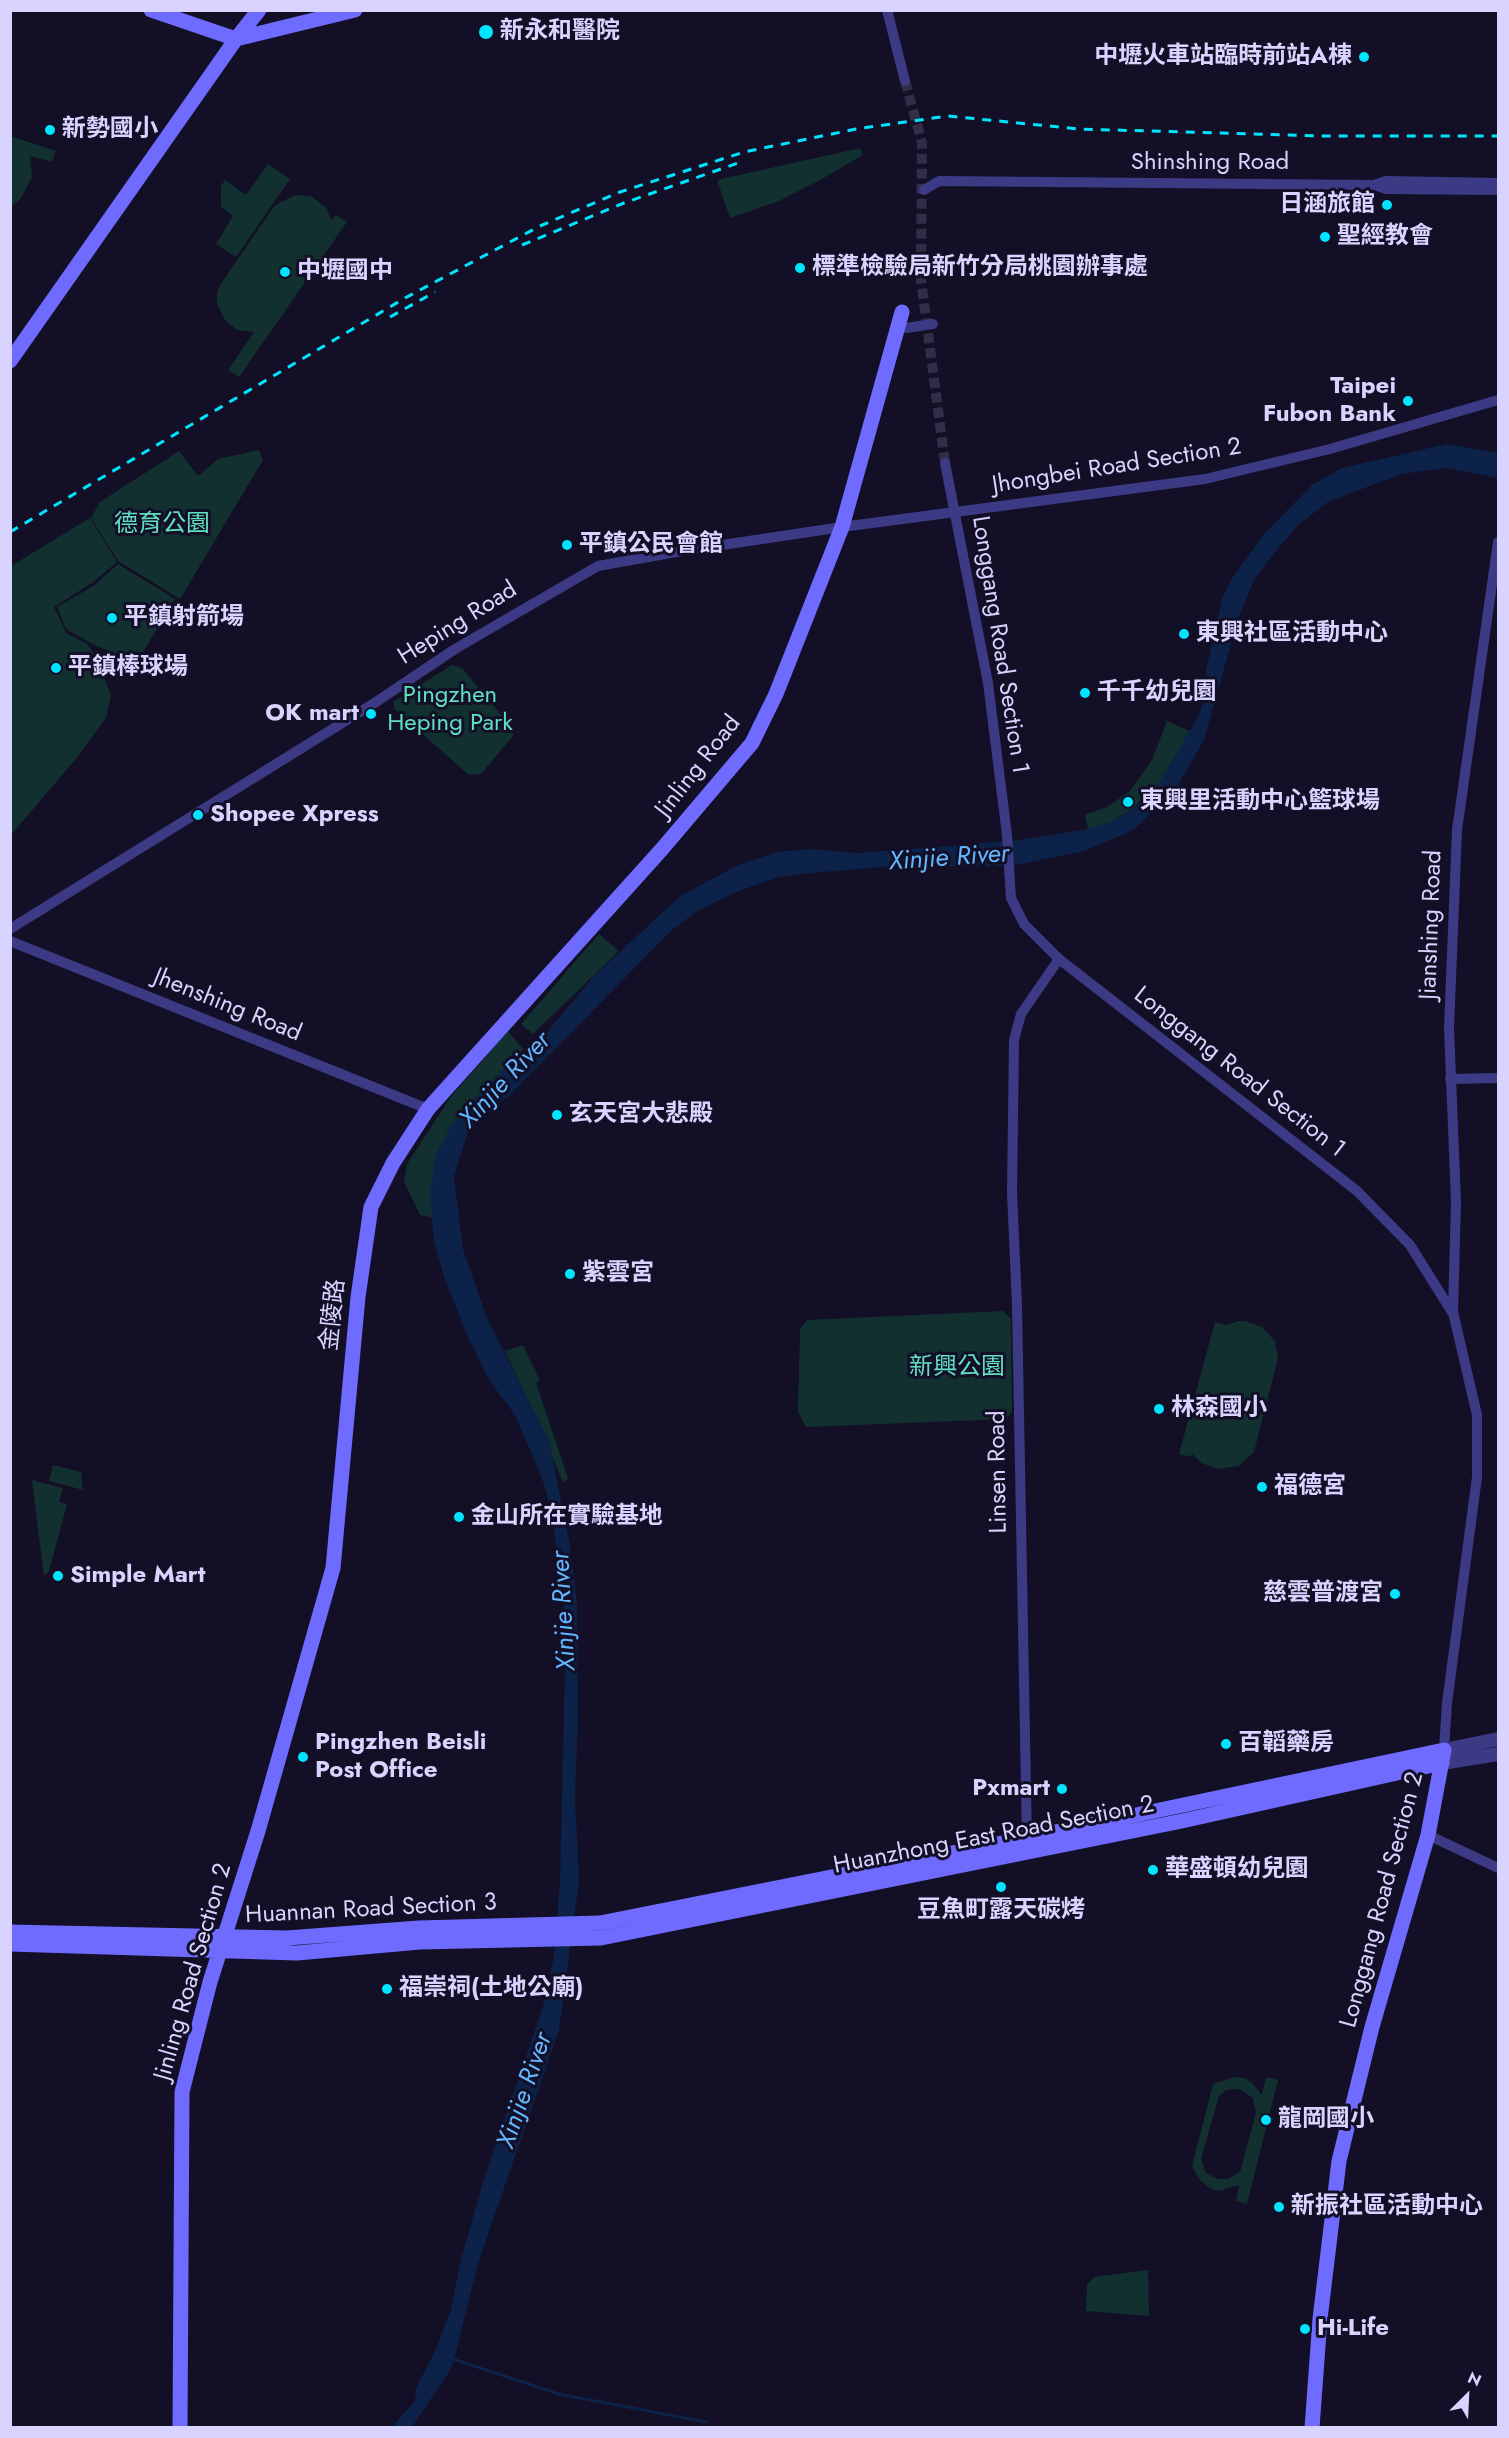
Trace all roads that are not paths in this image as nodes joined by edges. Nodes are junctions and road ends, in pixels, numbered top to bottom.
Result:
1 (151, 10) edge
2 (259, 10) edge
3 (355, 10) edge
4 (887, 10) edge
5 (236, 39) junction
6 (905, 81) tunnel mouth
7 (1498, 183) edge
8 (1374, 184) junction
9 (924, 190) dead end
10 (1498, 190) edge
11 (902, 312) dead end
12 (933, 324) dead end
13 (906, 328) dead end
14 (12, 359) edge
15 (1498, 400) edge
16 (945, 463) tunnel mouth
17 (956, 513) junction
18 (842, 527) junction
19 (1498, 542) edge
20 (10, 929) edge
21 (10, 940) edge
22 (1059, 959) junction
23 (1498, 1078) edge
24 (1450, 1079) junction
25 (428, 1109) junction
26 (1452, 1312) junction
27 (336, 1540) joint
28 (1498, 1739) edge
29 (1498, 1754) edge
30 (1443, 1757) junction
31 (1428, 1835) junction
32 (1027, 1845) junction
33 (1498, 1868) edge
34 (10, 1932) edge
35 (553, 1933) joint
36 (10, 1944) edge
37 (224, 1946) junction
38 (180, 2427) edge
39 (1312, 2427) edge

1 - 5 main road
2 - 5 main road
3 - 5 main road
4 - 6 street
5 - 14 main road
7 - 8 street
8 - 9 street, Shinshing Road
8 - 10 street, Shinshing Road
11 - 18 main road, Jinling Road
12 - 13 street
15 - 17 street, Jhongbei Road Section 2
16 - 17 street, Longgang Road Section 1
17 - 18 street, Jhongbei Road Section 2
17 - 22 street, Longgang Road Section 1
18 - 20 street, Heping Road
18 - 25 main road, Jinling Road
19 - 24 street, Jianshing Road
21 - 25 street, Jhenshing Road
22 - 26 street, Longgang Road Section 1
22 - 32 street, Linsen Road
23 - 24 street
24 - 26 street, Jianshing Road
25 - 27 main road, 金陵路
26 - 30 street, Longgang Road Section 2
27 - 37 main road, Jinling Road Section 2
28 - 30 street
29 - 30 street
30 - 31 main road, Longgang Road Section 2
30 - 32 main road, Huanzhong East Road Section 2
31 - 33 street
31 - 39 main road, Longgang Road Section 2
32 - 35 main road, Huanzhong East Road Section 2
34 - 37 main road, Huannan Road Section 3
35 - 37 main road, Huannan Road Section 3
36 - 37 main road, Huannan Road Section 3
37 - 38 main road, Jinling Road Section 2

